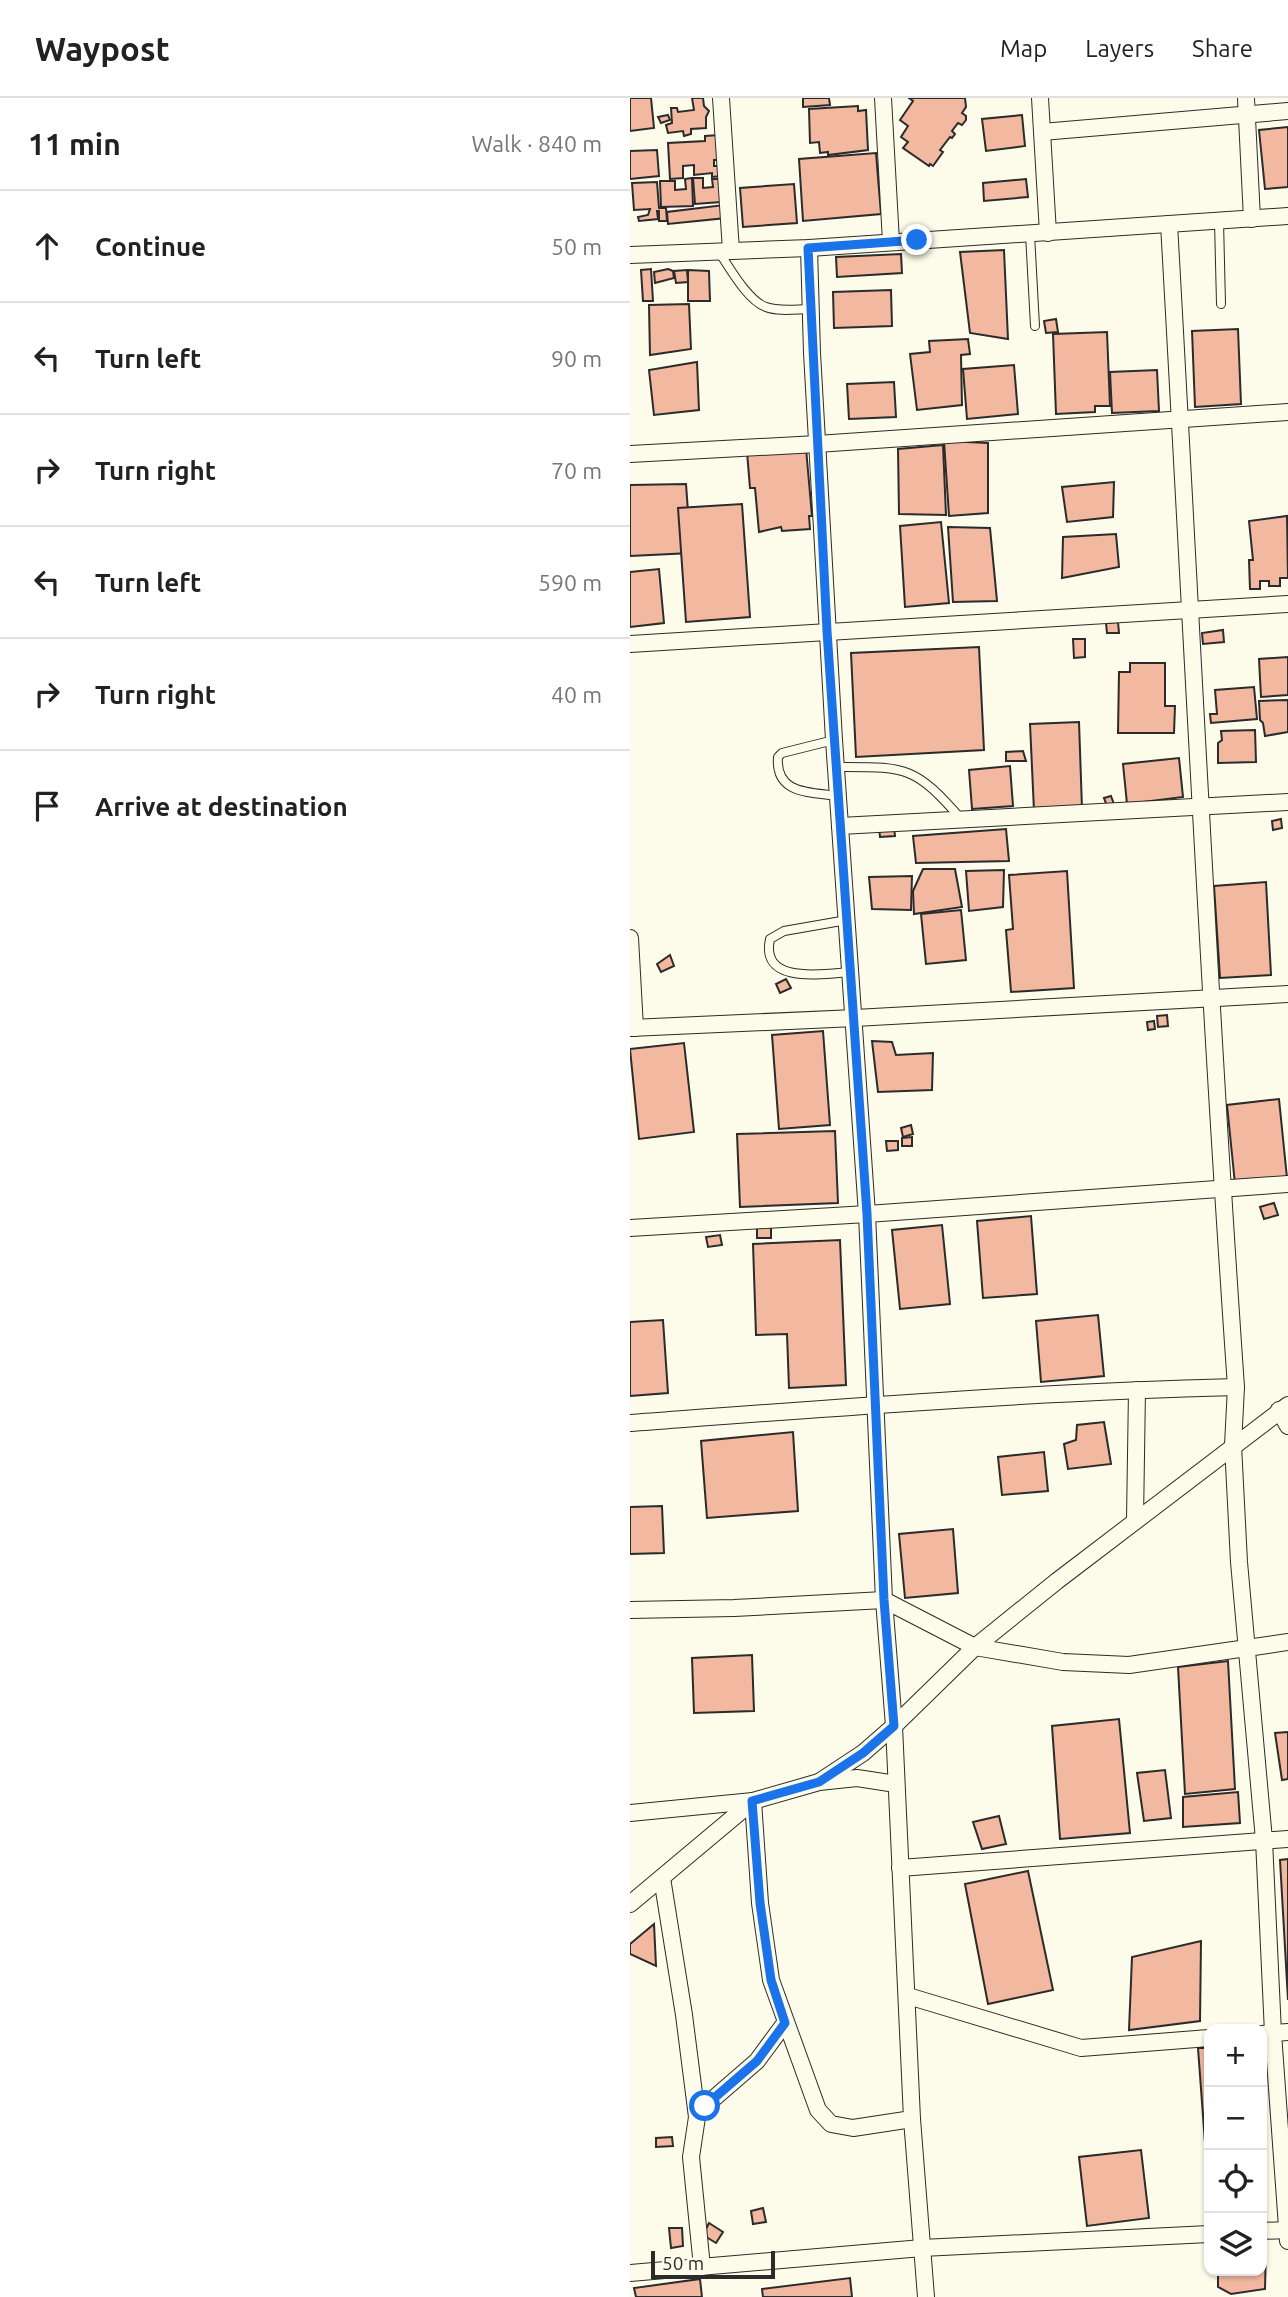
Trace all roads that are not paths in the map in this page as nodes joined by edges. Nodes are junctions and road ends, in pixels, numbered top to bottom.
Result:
1 (721, 98) edge
2 (883, 98) edge
3 (1040, 98) edge
4 (1246, 98) edge
5 (1288, 111) edge
6 (1247, 115) junction
7 (1042, 132) junction
8 (1288, 216) edge
9 (1252, 219) junction
10 (1219, 221) junction
11 (1169, 224) junction
12 (1048, 233) junction
13 (1030, 234) junction
14 (891, 242) junction
15 (808, 248) junction
16 (725, 251) junction
17 (630, 255) edge
18 (1221, 304) dead end
19 (811, 309) junction
20 (1035, 326) dead end
21 (1288, 412) edge
22 (1180, 420) junction
23 (817, 444) junction
24 (630, 454) edge
25 (1288, 604) edge
26 (1192, 610) junction
27 (827, 631) junction
28 (630, 644) edge
29 (834, 740) junction
30 (836, 767) junction
31 (838, 796) junction
32 (1288, 802) edge
33 (1201, 807) junction
34 (962, 820) junction
35 (840, 826) junction
36 (847, 920) junction
37 (630, 938) edge
38 (851, 972) junction
39 (1288, 994) edge
40 (1210, 998) junction
41 (855, 1018) junction
42 (633, 1028) edge
43 (1288, 1184) edge
44 (1222, 1188) junction
45 (867, 1214) junction
46 (630, 1228) edge
47 (1236, 1387) junction
48 (1137, 1390) junction
49 (875, 1405) junction
50 (1283, 1408) edge
51 (630, 1423) edge
52 (1288, 1426) edge
53 (1233, 1445) junction
54 (1135, 1520) junction
55 (884, 1600) junction
56 (630, 1610) edge
57 (1288, 1642) edge
58 (975, 1647) junction
59 (1248, 1648) junction
60 (894, 1726) junction
61 (819, 1782) junction
62 (895, 1783) junction
63 (752, 1801) junction
64 (630, 1813) edge
65 (1288, 1839) edge
66 (1265, 1840) junction
67 (900, 1868) junction
68 (662, 1878) junction
69 (630, 1904) edge
70 (908, 1996) junction
71 (785, 2023) junction
72 (1274, 2033) edge
73 (1204, 2038) edge
74 (697, 2117) junction
75 (912, 2119) junction
76 (1288, 2230) edge
77 (1267, 2231) edge
78 (1204, 2234) edge
79 (1288, 2241) edge
80 (922, 2248) junction
81 (702, 2267) junction
82 (630, 2273) edge
83 (926, 2297) edge

1 - 16 street
2 - 14 street
3 - 7 street
4 - 6 street
5 - 6 street
6 - 7 street
6 - 9 street
7 - 12 street
8 - 9 street
9 - 10 street
10 - 11 street
10 - 18 lane
11 - 12 street
11 - 22 street
12 - 13 street
13 - 14 street
13 - 20 lane
14 - 15 street
15 - 16 street
15 - 19 street
16 - 17 street
16 - 19 lane
19 - 23 street
21 - 22 street
22 - 23 street
22 - 26 street
23 - 24 street
23 - 27 street
25 - 26 street
26 - 27 street
26 - 33 street
27 - 28 street
27 - 29 street
29 - 30 street
29 - 31 lane
30 - 31 street
30 - 34 lane
31 - 35 street
32 - 33 street
33 - 34 street
33 - 40 street
34 - 35 street
35 - 36 street
36 - 38 street
36 - 38 lane
37 - 42 street
38 - 41 street
39 - 40 street
40 - 41 street
40 - 44 street
41 - 42 street
41 - 45 street
43 - 44 street
44 - 45 street
44 - 47 street
45 - 46 street
45 - 49 street
47 - 48 street
47 - 53 street
48 - 49 street
48 - 54 street
49 - 51 street
49 - 55 street
50 - 52 street
50 - 53 street
53 - 54 street
53 - 59 street
54 - 58 street
55 - 56 street
55 - 58 street
55 - 60 street
57 - 59 street
58 - 59 street
58 - 60 street
59 - 66 street
60 - 61 street
60 - 62 street
61 - 62 street
61 - 63 street
62 - 67 street
63 - 64 street
63 - 68 street
63 - 71 street
65 - 66 street
66 - 67 street
66 - 72 street
67 - 70 street
68 - 69 street
68 - 74 street
70 - 73 street
70 - 75 street
71 - 74 street
71 - 75 street
72 - 76 street
74 - 81 street
75 - 80 street
76 - 77 street
76 - 79 street
78 - 80 street
80 - 81 street
80 - 83 street
81 - 82 street

